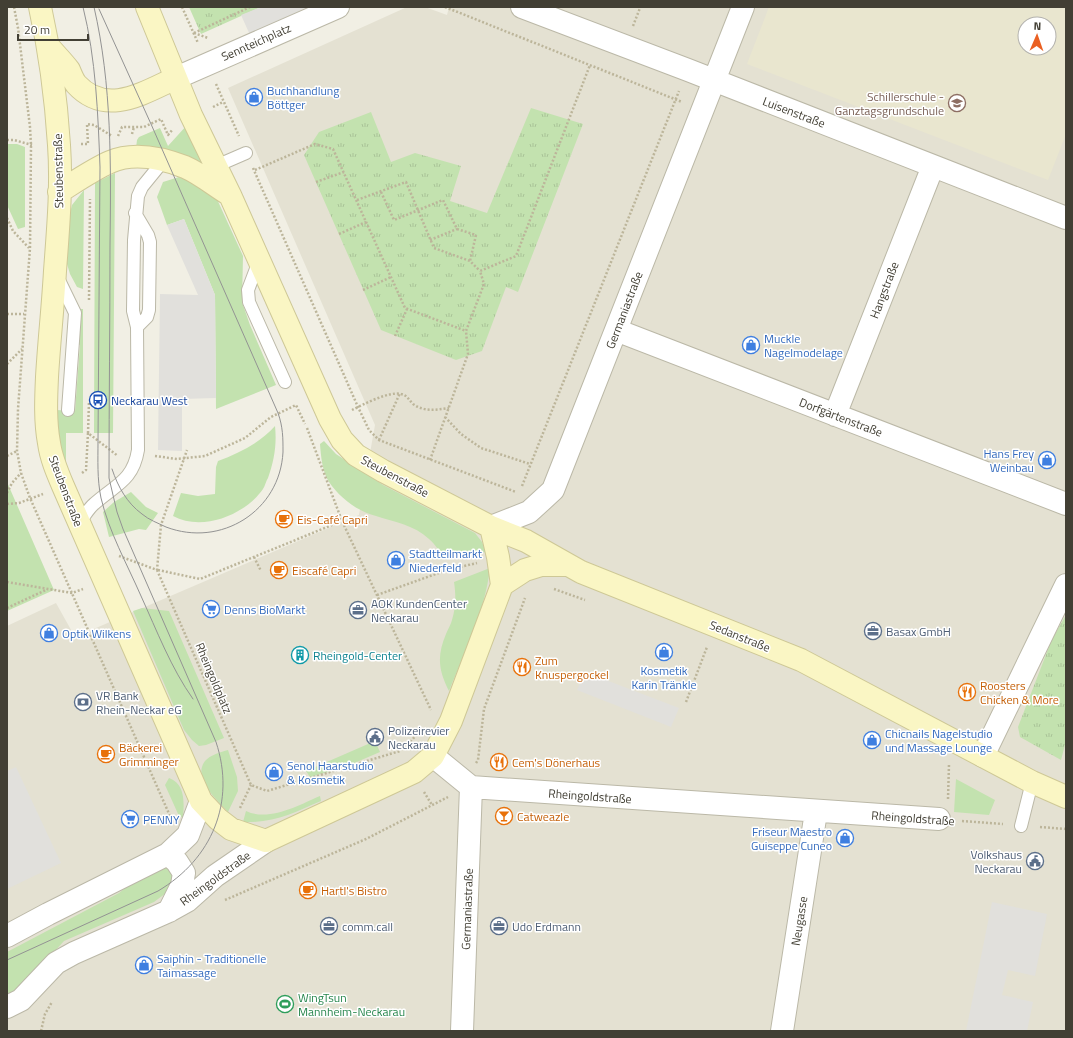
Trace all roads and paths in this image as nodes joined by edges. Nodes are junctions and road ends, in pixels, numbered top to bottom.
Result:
1 (40, 7) edge
2 (147, 7) edge
3 (182, 7) edge
4 (250, 7) edge
5 (338, 7) edge
6 (445, 7) edge
7 (522, 7) edge
8 (743, 7) edge
9 (193, 33) junction
10 (48, 47) junction
11 (207, 64) junction
12 (590, 65) junction
13 (688, 70) junction
14 (176, 78) junction
15 (714, 81) junction
16 (676, 100) junction
17 (703, 110) junction
18 (134, 127) dead end
19 (7, 140) edge
20 (88, 144) junction
21 (59, 145) junction
22 (246, 153) junction
23 (164, 160) junction
24 (216, 166) junction
25 (932, 166) junction
26 (254, 171) junction
27 (344, 172) junction
28 (90, 173) junction
29 (316, 182) dead end
30 (59, 192) junction
31 (380, 192) junction
32 (230, 195) junction
33 (357, 200) junction
34 (418, 210) junction
35 (136, 213) junction
36 (7, 218) edge
37 (1066, 218) edge
38 (366, 222) junction
39 (457, 229) junction
40 (339, 234) dead end
41 (430, 240) junction
42 (30, 248) dead end
43 (259, 261) junction
44 (470, 261) junction
45 (480, 271) junction
46 (55, 273) junction
47 (391, 277) junction
48 (363, 290) dead end
49 (89, 305) dead end
50 (407, 309) junction
51 (7, 314) edge
52 (25, 314) dead end
53 (137, 327) junction
54 (616, 330) junction
55 (466, 331) junction
56 (395, 336) dead end
57 (22, 349) dead end
58 (7, 364) edge
59 (285, 382) dead end
60 (89, 393) dead end
61 (400, 393) junction
62 (358, 407) junction
63 (449, 408) junction
64 (68, 410) dead end
65 (835, 415) junction
66 (445, 417) junction
67 (330, 419) junction
68 (307, 428) junction
69 (88, 433) junction
70 (379, 440) junction
71 (138, 450) junction
72 (187, 450) dead end
73 (17, 451) dead end
74 (7, 456) edge
75 (184, 459) junction
76 (364, 460) junction
77 (430, 460) junction
78 (530, 464) junction
79 (21, 473) dead end
80 (63, 486) junction
81 (522, 486) dead end
82 (7, 493) edge
83 (519, 494) dead end
84 (7, 504) edge
85 (1066, 504) edge
86 (342, 521) junction
87 (79, 523) junction
88 (491, 527) junction
89 (116, 555) dead end
90 (254, 557) junction
91 (498, 558) junction
92 (568, 565) junction
93 (157, 570) junction
94 (261, 571) dead end
95 (7, 582) edge
96 (104, 582) junction
97 (502, 585) junction
98 (1066, 585) edge
99 (49, 589) junction
100 (377, 595) junction
101 (7, 608) edge
102 (715, 626) junction
103 (686, 702) dead end
104 (433, 714) dead end
105 (418, 732) dead end
106 (950, 738) junction
107 (433, 756) junction
108 (983, 756) junction
109 (1032, 782) junction
110 (471, 787) junction
111 (1066, 797) edge
112 (201, 801) junction
113 (816, 812) junction
114 (943, 819) junction
115 (1021, 826) junction
116 (1066, 829) edge
117 (266, 842) junction
118 (168, 854) junction
119 (169, 911) junction
120 (7, 936) edge
121 (7, 1007) edge
122 (45, 1014) dead end
123 (41, 1031) edge
124 (462, 1031) edge
125 (782, 1031) edge

1 - 10 street, Steubenstraße
2 - 14 street, Steubenstraße
3 - 9 path
4 - 9 path
5 - 11 street, Sennteichplatz
6 - 12 path
7 - 13 street, Luisenstraße
8 - 15 street, Germaniastraße
9 - 11 path
10 - 14 street
10 - 21 street, Steubenstraße
11 - 14 street, Sennteichplatz
11 - 22 path
12 - 16 path
12 - 45 path
13 - 15 street, Luisenstraße
13 - 16 path
14 - 24 street, Steubenstraße
15 - 17 street, Germaniastraße
15 - 25 street, Luisenstraße
16 - 17 path
16 - 78 path
17 - 54 street, Germaniastraße
18 - 20 path
19 - 21 path
20 - 21 path
20 - 28 path
21 - 30 street, Steubenstraße
22 - 24 lane
22 - 26 path
23 - 28 street
23 - 32 street
23 - 35 lane
24 - 32 street, Steubenstraße
25 - 37 street, Luisenstraße
25 - 65 street, Hangstraße
26 - 27 path
26 - 62 path
27 - 29 path
27 - 33 path
28 - 30 street
28 - 49 path
30 - 46 street, Steubenstraße
31 - 33 path
31 - 34 path
31 - 34 path
32 - 43 street, Steubenstraße
33 - 38 path
34 - 39 path
34 - 41 path
35 - 53 lane
35 - 53 lane
36 - 42 path
38 - 40 path
38 - 47 path
39 - 41 path
39 - 44 path
41 - 44 path
43 - 59 lane
43 - 67 street, Steubenstraße
44 - 45 path
45 - 55 path
46 - 64 lane
46 - 80 street, Steubenstraße
47 - 48 path
47 - 50 path
50 - 55 path
50 - 56 path
51 - 52 path
53 - 71 lane
54 - 65 street, Dorfgärtenstraße
54 - 88 street, Germaniastraße
55 - 63 path
57 - 58 path
60 - 69 path
61 - 62 path
61 - 63 path
61 - 70 path
62 - 70 path
63 - 66 path
65 - 85 street, Dorfgärtenstraße
66 - 77 path
66 - 78 path
67 - 68 path
67 - 76 street, Steubenstraße
68 - 75 path
68 - 86 path
69 - 71 path
69 - 80 path
70 - 76 path
70 - 77 path
71 - 75 path
71 - 87 lane
72 - 75 path
73 - 74 path
75 - 93 path
76 - 88 street, Steubenstraße
77 - 83 path
78 - 81 path
79 - 82 path
80 - 84 path
80 - 87 street, Steubenstraße
86 - 90 path
86 - 100 path
87 - 96 street, Steubenstraße
88 - 91 street
88 - 92 street, Sedanstraße
89 - 93 path
90 - 93 path
90 - 94 path
91 - 97 street
91 - 100 path
92 - 97 street
92 - 102 street, Sedanstraße
93 - 105 path, Rheingoldplatz
95 - 99 path
96 - 99 path
96 - 112 street, Steubenstraße
97 - 107 street
98 - 108 street
99 - 101 path
100 - 104 path
102 - 103 path
102 - 106 street, Sedanstraße
106 - 108 street, Sedanstraße
106 - 114 path
107 - 110 street
107 - 117 street, Rheingoldstraße
108 - 109 street
109 - 111 street
109 - 115 lane
110 - 113 street, Rheingoldstraße
110 - 124 street, Germaniastraße
112 - 117 street, Steubenstraße
112 - 118 street
113 - 114 street, Rheingoldstraße
113 - 125 street, Neugasse
114 - 115 path, Rheingoldstraße
115 - 116 path, Rheingoldstraße
117 - 119 street, Rheingoldstraße
118 - 119 street, Rheingoldstraße
118 - 120 street
119 - 121 street, Rheingoldstraße
122 - 123 path

